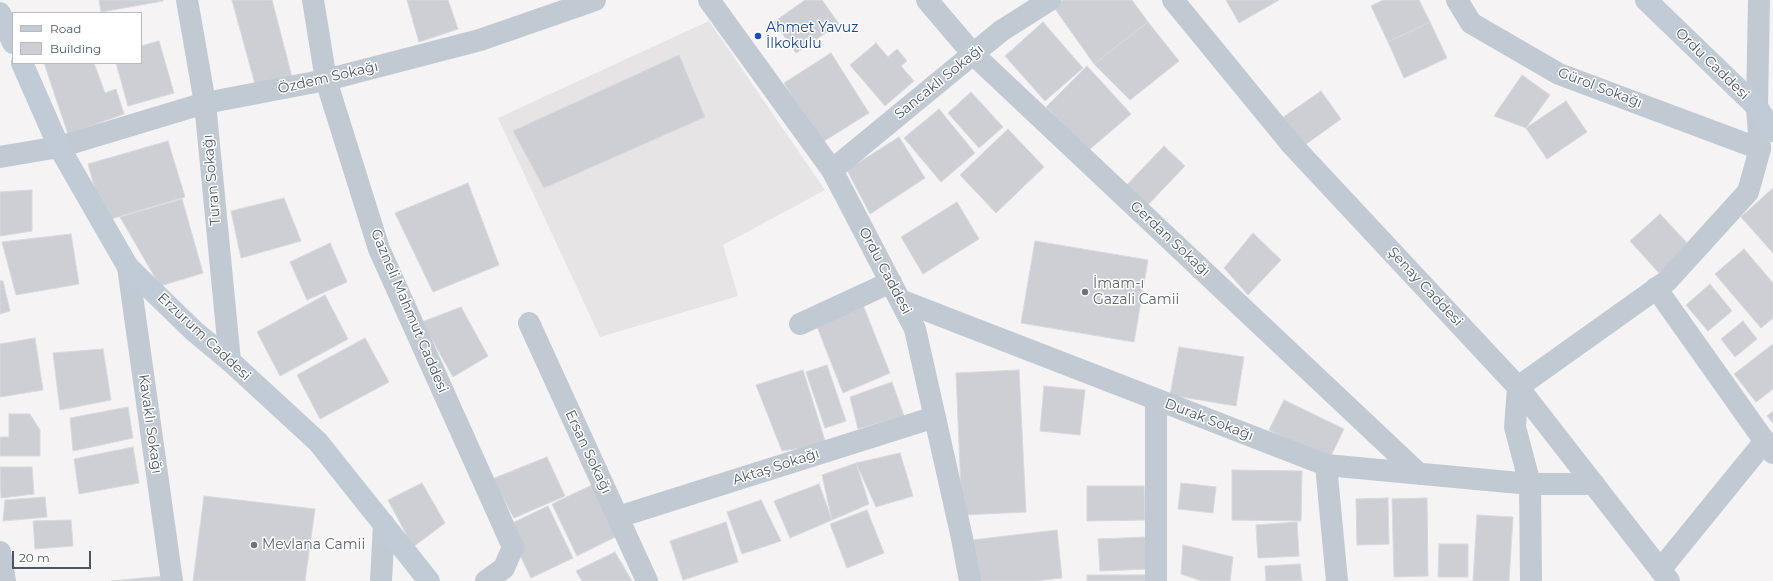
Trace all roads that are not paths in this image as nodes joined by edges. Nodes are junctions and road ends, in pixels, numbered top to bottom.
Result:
1 (187, 0) edge
2 (313, 0) edge
3 (595, 0) edge
4 (709, 0) edge
5 (927, 0) edge
6 (1050, 0) edge
7 (1172, 0) edge
8 (1457, 0) edge
9 (1646, 0) edge
10 (1759, 0) edge
11 (0, 13) edge
12 (12, 41) edge
13 (973, 54) junction
14 (22, 64) edge
15 (326, 80) junction
16 (205, 103) junction
17 (1757, 107) junction
18 (1773, 131) edge
19 (59, 147) junction
20 (1760, 149) junction
21 (0, 157) edge
22 (832, 170) junction
23 (128, 267) junction
24 (1656, 288) junction
25 (896, 291) junction
26 (529, 323) dead end
27 (800, 324) dead end
28 (230, 361) junction
29 (1518, 387) junction
30 (1156, 399) junction
31 (935, 417) junction
32 (1769, 447) edge
33 (1326, 465) junction
34 (1419, 474) junction
35 (1530, 484) junction
36 (1594, 484) junction
37 (618, 517) junction
38 (384, 524) junction
39 (0, 552) edge
40 (1664, 576) edge
41 (5, 581) edge
42 (172, 581) edge
43 (381, 581) edge
44 (429, 581) edge
45 (486, 581) edge
46 (647, 581) edge
47 (970, 581) edge
48 (1156, 581) edge
49 (1337, 581) edge
50 (1531, 581) edge

1 - 16 street, Turan Sokağı
2 - 15 street, Gazneli Mahmut Caddesi
3 - 15 street, Özdem Sokağı
4 - 22 street, Ordu Caddesi
5 - 13 street, Gerdan Sokağı
6 - 13 street, Sancaklı Sokağı
7 - 29 street, Şenay Caddesi
8 - 20 street, Gürol Sokağı
9 - 17 street, Ordu Caddesi
10 - 17 street
11 - 12 street
13 - 22 street, Sancaklı Sokağı
13 - 34 street, Gerdan Sokağı
14 - 19 street, Erzurum Caddesi
15 - 16 street, Özdem Sokağı
15 - 45 street, Gazneli Mahmut Caddesi
16 - 19 street, Özdem Sokağı
16 - 28 street, Turan Sokağı
17 - 18 street, Ordu Caddesi
17 - 20 street
19 - 21 street, Özdem Sokağı
19 - 23 street, Erzurum Caddesi
20 - 24 street
22 - 25 street, Ordu Caddesi
23 - 28 street, Erzurum Caddesi
23 - 42 street, Kavaklı Sokağı
24 - 29 street
24 - 32 street
25 - 27 street
25 - 30 street, Durak Sokağı
25 - 31 street, Ordu Caddesi
26 - 37 street, Ersan Sokağı
28 - 38 street, Erzurum Caddesi
29 - 35 street
29 - 36 street, Şenay Caddesi
30 - 33 street, Durak Sokağı
30 - 48 street
31 - 37 street, Aktaş Sokağı
31 - 47 street, Ordu Caddesi
32 - 40 street
33 - 34 street, Durak Sokağı
33 - 49 street
34 - 35 street, Durak Sokağı
35 - 36 street, Durak Sokağı
35 - 50 street
36 - 40 street, Şenay Caddesi
37 - 46 street, Ersan Sokağı
38 - 43 street
38 - 44 street, Erzurum Caddesi
39 - 41 street

